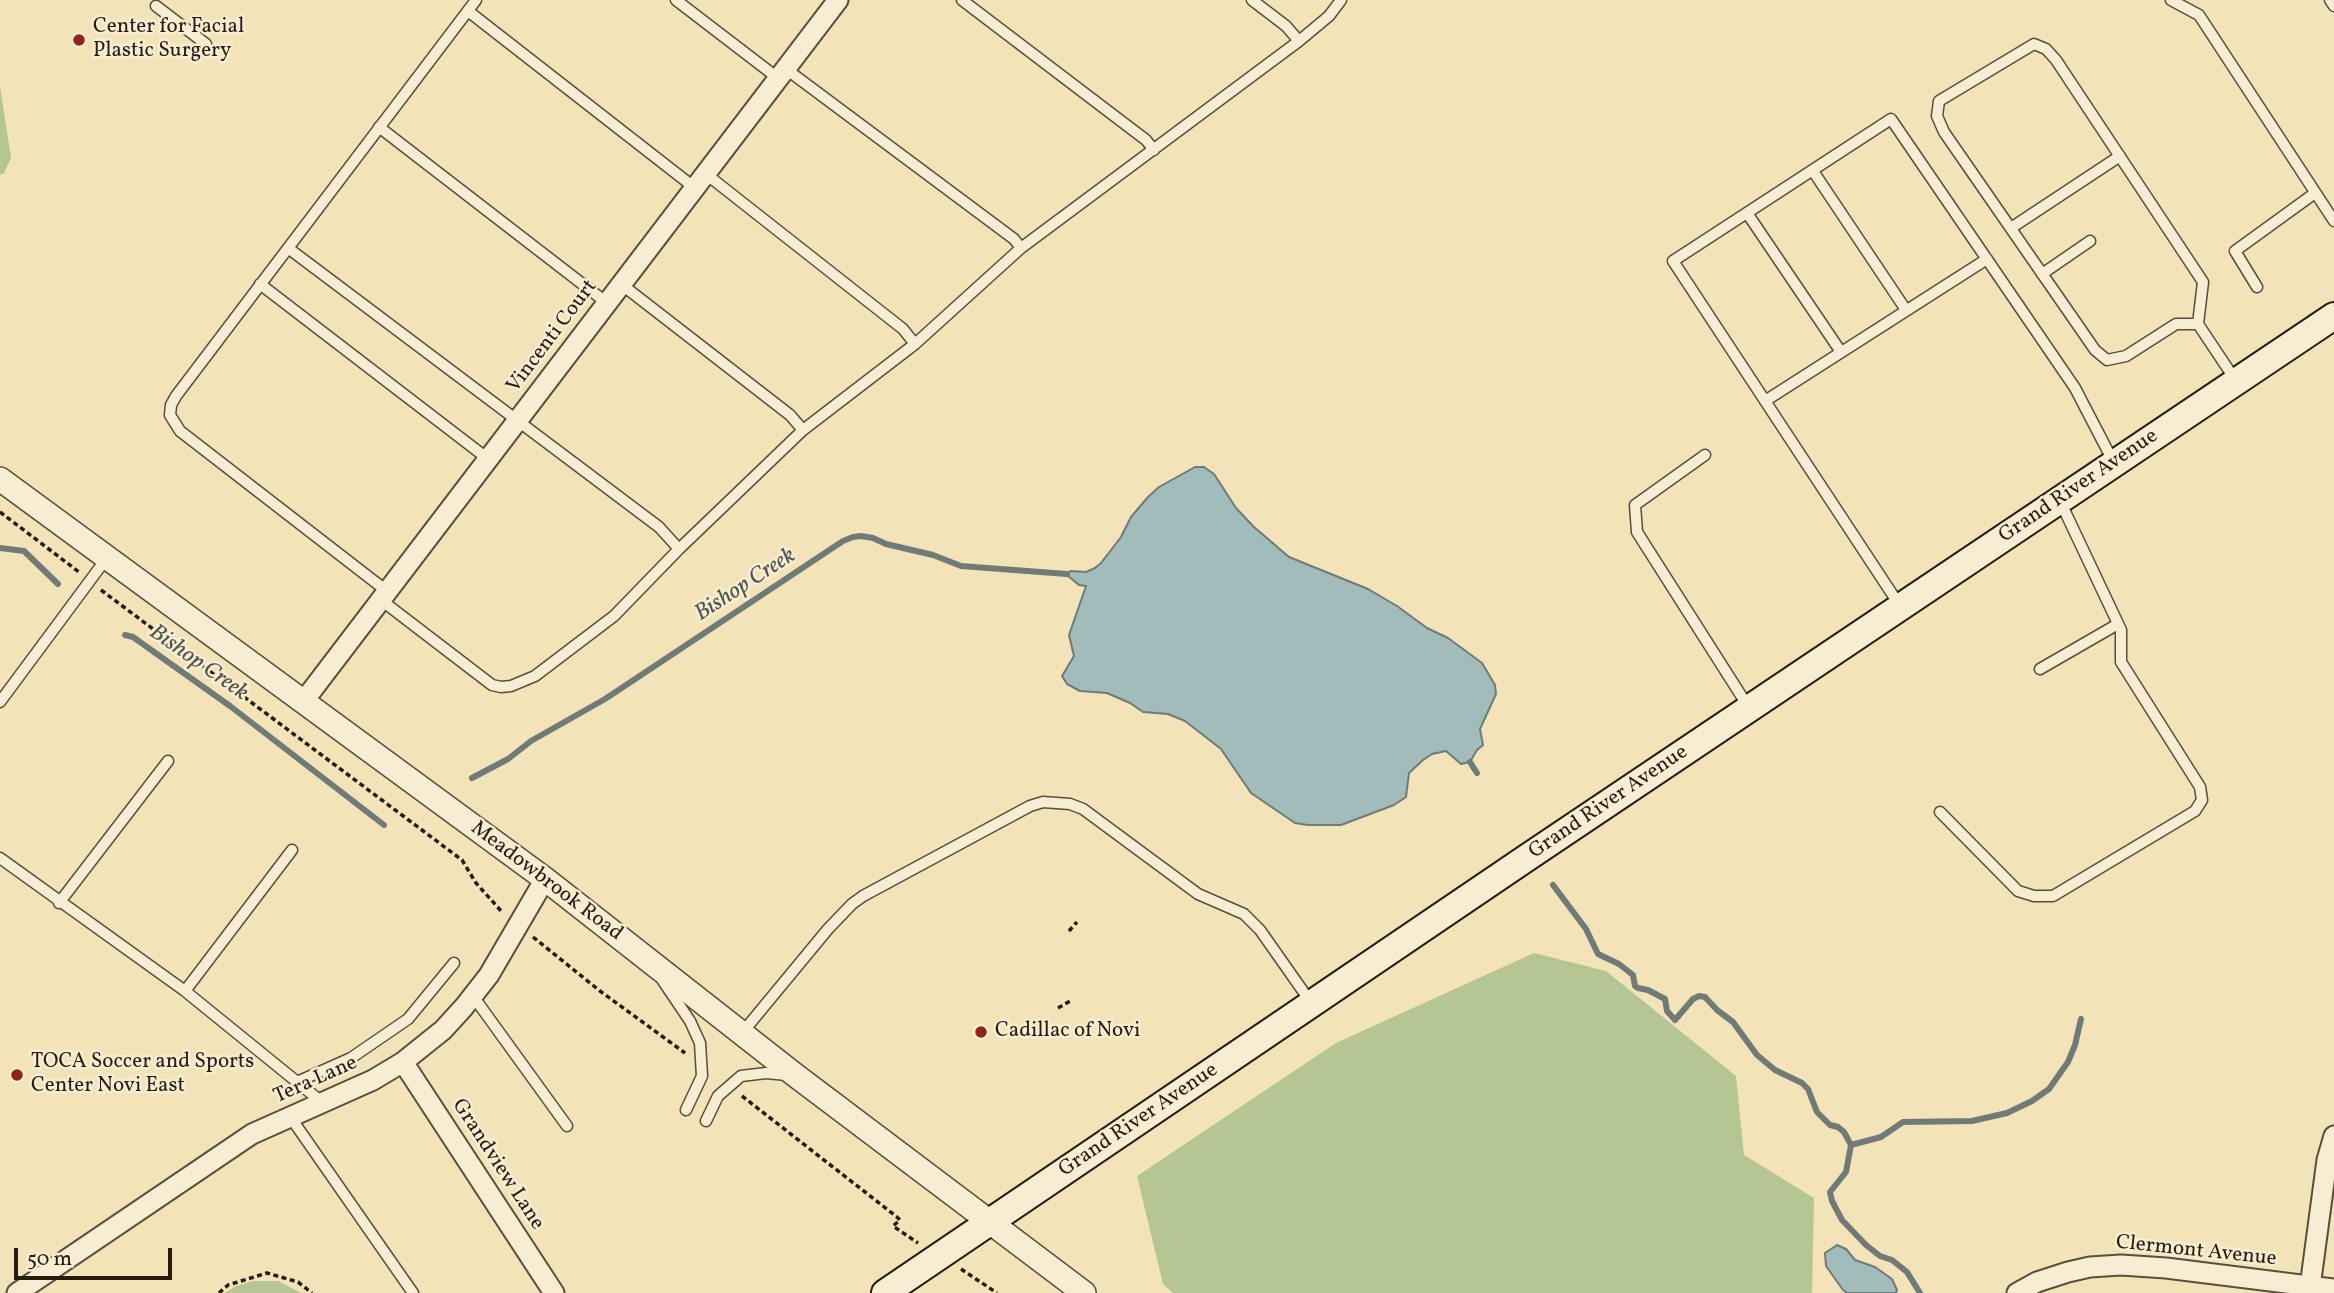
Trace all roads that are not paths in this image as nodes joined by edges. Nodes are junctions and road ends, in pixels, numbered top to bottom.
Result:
1 (476, 0) edge
2 (676, 0) edge
3 (838, 0) edge
4 (962, 0) edge
5 (1252, 0) edge
6 (1341, 0) edge
7 (2171, 0) edge
8 (2330, 0) edge
9 (156, 5) dead end
10 (2334, 6) edge
11 (468, 11) junction
12 (1299, 41) junction
13 (205, 44) dead end
14 (782, 74) junction
15 (379, 127) junction
16 (1154, 150) junction
17 (2120, 156) junction
18 (1813, 171) junction
19 (701, 181) junction
20 (2315, 193) junction
21 (1747, 213) junction
22 (2334, 220) edge
23 (2011, 228) junction
24 (2090, 241) dead end
25 (288, 247) junction
26 (1021, 248) junction
27 (1987, 259) junction
28 (2042, 274) junction
29 (260, 284) junction
30 (621, 284) junction
31 (2257, 287) dead end
32 (607, 303) junction
33 (1906, 310) junction
34 (2334, 316) edge
35 (2198, 324) junction
36 (915, 344) junction
37 (1841, 352) junction
38 (2236, 381) junction
39 (1765, 401) junction
40 (517, 421) junction
41 (803, 430) junction
42 (1705, 455) dead end
43 (488, 459) junction
44 (2115, 463) junction
45 (0, 479) edge
46 (2059, 500) junction
47 (680, 549) junction
48 (106, 558) junction
49 (384, 596) junction
50 (1900, 607) junction
51 (2118, 624) junction
52 (2040, 669) dead end
53 (0, 702) edge
54 (303, 702) junction
55 (1749, 709) junction
56 (168, 761) dead end
57 (1940, 812) dead end
58 (292, 850) dead end
59 (0, 858) edge
60 (545, 879) junction
61 (59, 903) junction
62 (649, 961) junction
63 (454, 963) dead end
64 (184, 991) junction
65 (472, 996) junction
66 (1312, 1003) junction
67 (741, 1033) junction
68 (403, 1062) junction
69 (795, 1075) junction
70 (297, 1082) junction
71 (323, 1103) junction
72 (686, 1110) dead end
73 (291, 1118) junction
74 (706, 1121) dead end
75 (567, 1126) dead end
76 (2334, 1136) edge
77 (991, 1221) junction
78 (2310, 1287) junction
79 (2334, 1289) edge
80 (17, 1293) edge
81 (413, 1293) edge
82 (554, 1293) edge
83 (885, 1293) edge
84 (1084, 1293) edge
85 (2017, 1293) edge

1 - 11 lane
2 - 14 lane
3 - 14 street, Vincenti Court
4 - 16 lane
5 - 12 lane
6 - 12 lane
7 - 20 lane
8 - 10 lane
9 - 13 lane
11 - 15 lane
11 - 19 lane
12 - 16 lane
14 - 19 street, Vincenti Court
14 - 26 lane
15 - 25 lane
15 - 32 lane
16 - 26 lane
17 - 23 lane
17 - 23 lane
17 - 35 lane
18 - 21 lane
18 - 27 lane
18 - 33 lane
19 - 30 street, Vincenti Court
19 - 36 lane
20 - 22 lane
20 - 31 lane
21 - 37 lane
21 - 39 lane
23 - 28 lane
24 - 28 lane
25 - 29 lane
25 - 40 lane
26 - 36 lane
27 - 33 lane
27 - 44 lane
28 - 35 lane
29 - 43 lane
29 - 49 lane
30 - 32 street, Vincenti Court
30 - 41 lane
32 - 40 street, Vincenti Court
33 - 37 lane
34 - 38 main road, Grand River Avenue
35 - 38 lane
36 - 41 lane
37 - 39 lane
38 - 44 main road, Grand River Avenue
39 - 50 lane
40 - 43 street, Vincenti Court
40 - 47 lane
41 - 47 lane
42 - 55 lane
43 - 49 street, Vincenti Court
44 - 46 main road, Grand River Avenue
45 - 48 street, Meadowbrook Road
46 - 50 main road, Grand River Avenue
46 - 51 lane
47 - 49 lane
48 - 53 lane
48 - 54 street, Meadowbrook Road
49 - 54 street, Vincenti Court
50 - 55 main road, Grand River Avenue
51 - 52 lane
51 - 57 lane
54 - 60 street, Meadowbrook Road
55 - 66 main road, Grand River Avenue
56 - 61 lane
58 - 64 lane
59 - 61 lane
60 - 62 street, Meadowbrook Road
60 - 65 street, Tera Lane
61 - 64 lane
62 - 67 street, Meadowbrook Road
62 - 72 lane
63 - 70 lane
64 - 70 lane
65 - 68 street, Tera Lane
65 - 75 lane
66 - 67 lane
66 - 77 main road, Grand River Avenue
67 - 69 street, Meadowbrook Road
68 - 71 street, Tera Lane
68 - 82 street, Grandview Lane
69 - 74 lane
69 - 77 street, Meadowbrook Road
70 - 71 lane
71 - 73 street, Tera Lane
73 - 80 street, Tera Lane
73 - 81 lane
76 - 78 street
77 - 83 main road, Grand River Avenue
77 - 84 street, Meadowbrook Road
78 - 79 street, Clermont Avenue
78 - 85 street, Clermont Avenue

